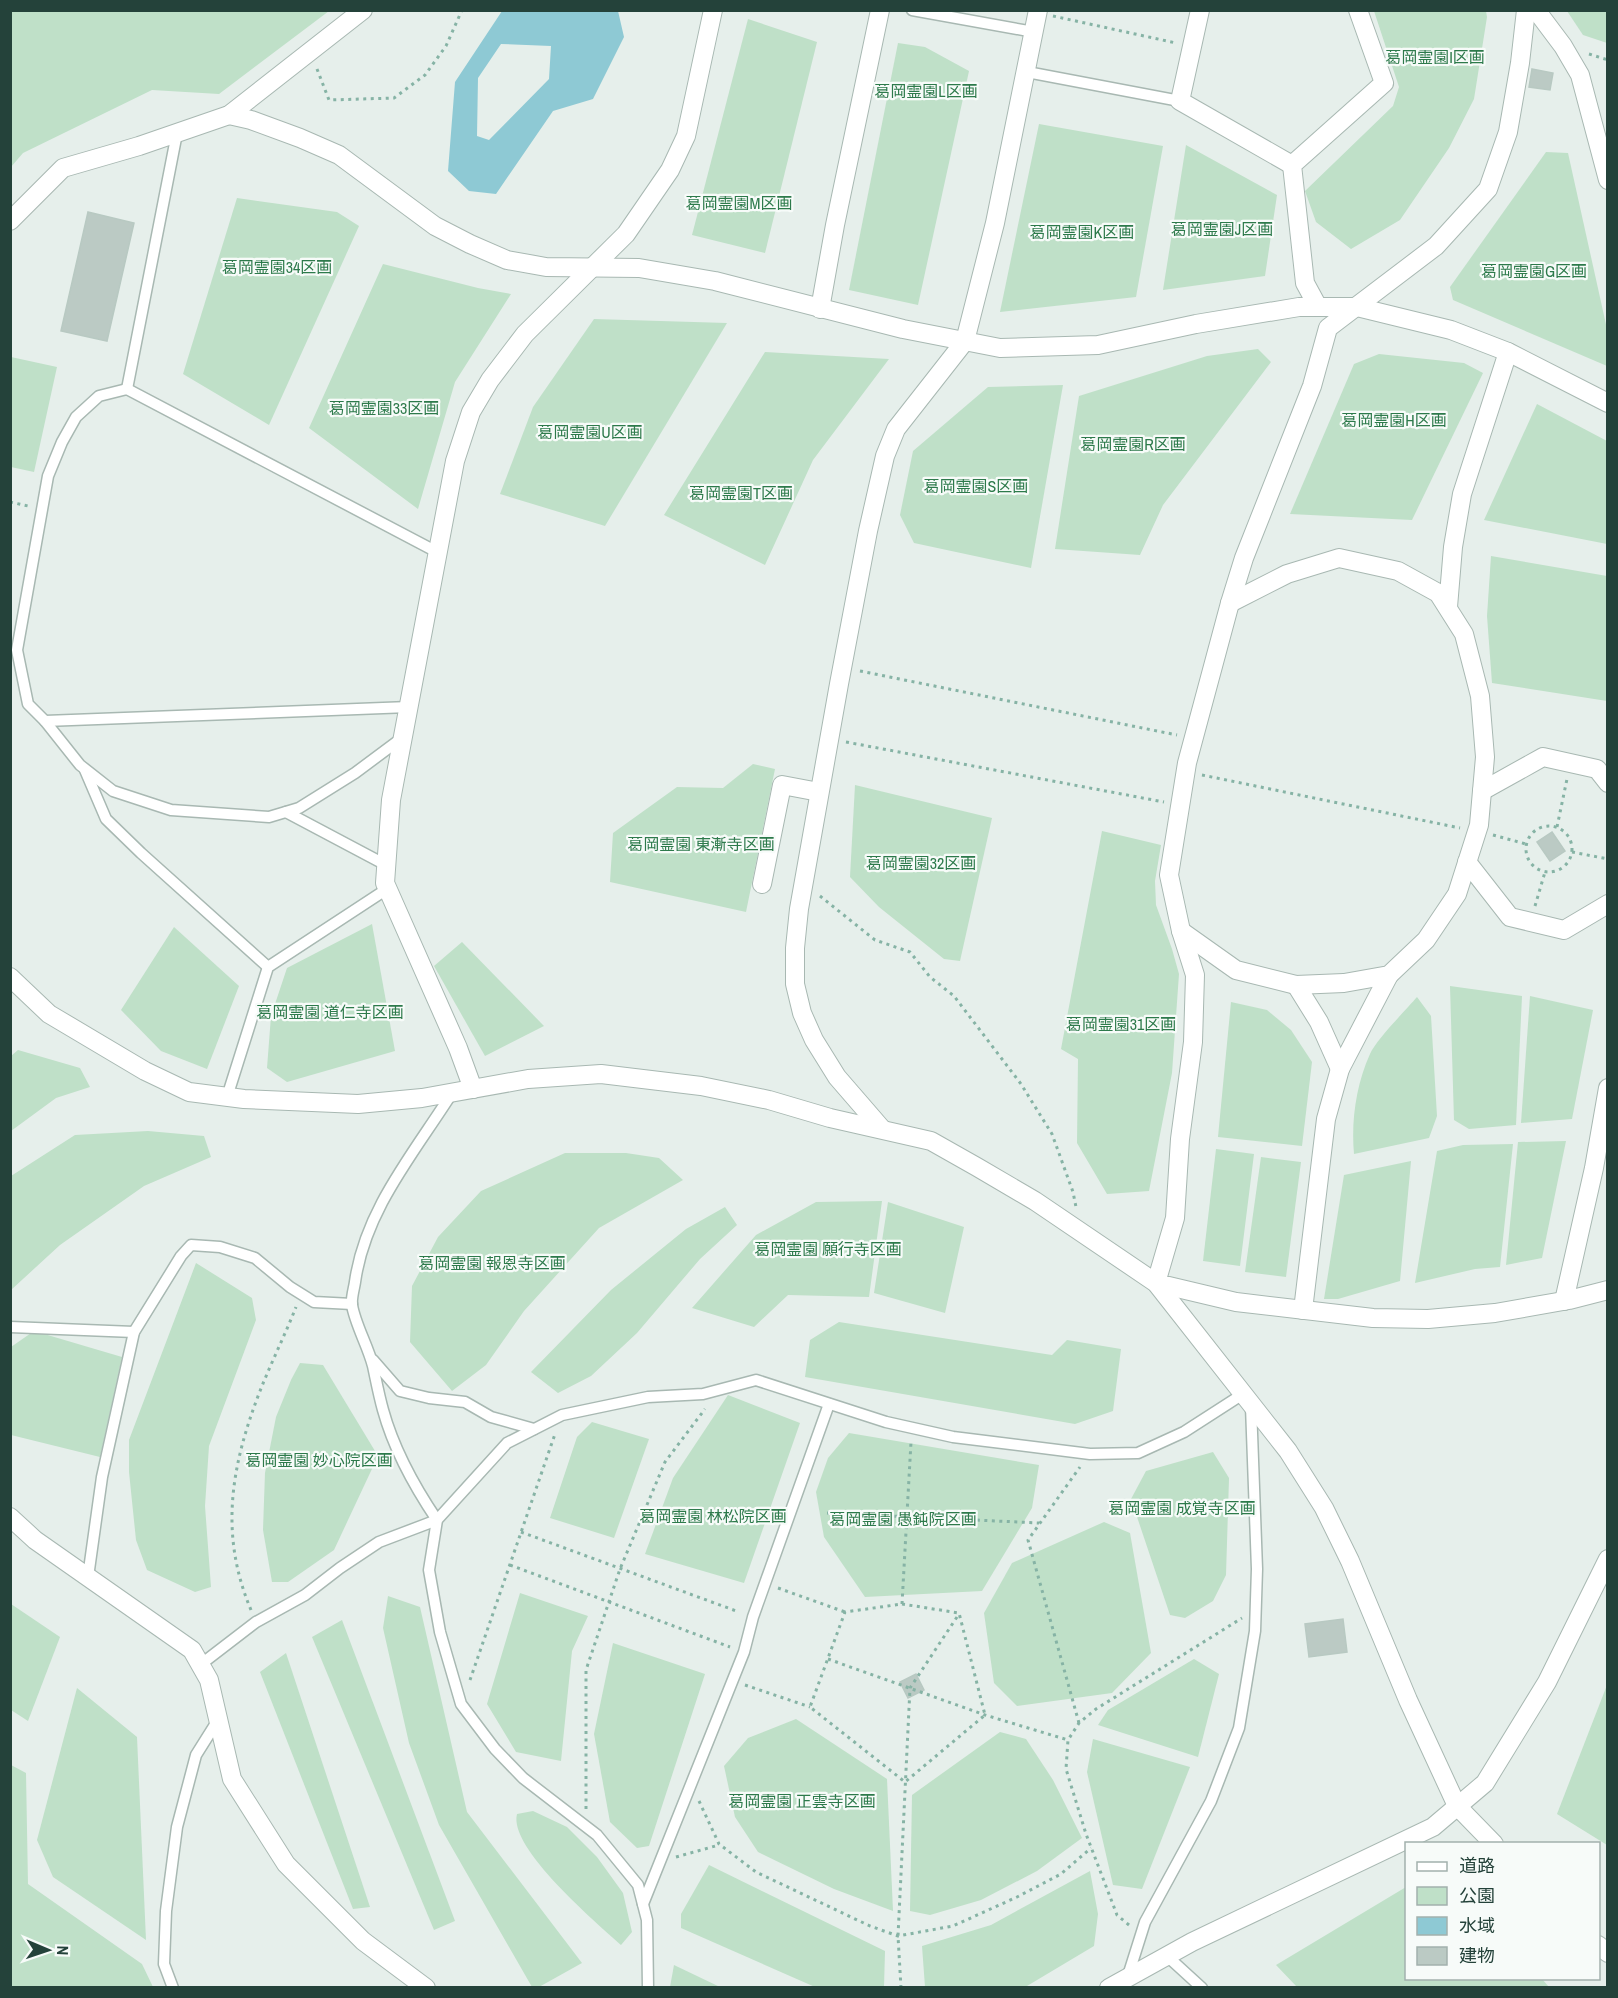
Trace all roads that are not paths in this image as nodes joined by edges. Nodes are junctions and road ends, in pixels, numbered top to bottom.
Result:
1 (363, 10) edge
2 (713, 10) edge
3 (880, 10) edge
4 (912, 10) edge
5 (1200, 10) edge
6 (1358, 10) edge
7 (1526, 10) edge
8 (1536, 10) edge
9 (1038, 11) edge
10 (1034, 32) junction
11 (1027, 72) junction
12 (1180, 101) junction
13 (229, 115) junction
14 (177, 133) junction
15 (1292, 165) junction
16 (1608, 180) edge
17 (10, 221) edge
18 (592, 268) junction
19 (1318, 307) junction
20 (1357, 308) junction
21 (820, 309) junction
22 (965, 341) junction
23 (1508, 352) junction
24 (126, 390) junction
25 (1608, 402) edge
26 (437, 552) junction
27 (1230, 603) junction
28 (1448, 607) junction
29 (409, 708) junction
30 (45, 722) junction
31 (403, 737) junction
32 (85, 768) junction
33 (1608, 783) edge
34 (1482, 791) junction
35 (819, 792) junction
36 (286, 812) junction
37 (1467, 862) junction
38 (386, 865) junction
39 (762, 885) dead end
40 (387, 889) junction
41 (1608, 904) edge
42 (1181, 931) junction
43 (268, 967) junction
44 (1389, 975) junction
45 (10, 977) edge
46 (1296, 985) junction
47 (1340, 1069) junction
48 (1608, 1088) edge
49 (473, 1089) junction
50 (452, 1093) junction
51 (227, 1096) junction
52 (882, 1129) junction
53 (1156, 1283) junction
54 (1608, 1290) edge
55 (1564, 1301) junction
56 (352, 1304) junction
57 (1303, 1310) junction
58 (10, 1327) edge
59 (134, 1332) junction
60 (371, 1358) junction
61 (1247, 1399) junction
62 (829, 1404) junction
63 (534, 1429) junction
64 (10, 1517) edge
65 (437, 1520) junction
66 (1608, 1559) edge
67 (88, 1577) junction
68 (200, 1665) junction
69 (218, 1720) junction
70 (1457, 1806) junction
71 (1492, 1842) edge
72 (643, 1904) junction
73 (1167, 1956) junction
74 (1125, 1983) edge
75 (172, 1988) edge
76 (426, 1988) edge
77 (648, 1988) edge
78 (1110, 1988) edge
79 (1202, 1988) edge

1 - 13 street
2 - 18 street
3 - 21 street
4 - 10 lane
5 - 12 street
6 - 15 street
7 - 20 street
8 - 16 street
9 - 10 street
10 - 11 street
11 - 12 lane
11 - 22 street
12 - 15 street
13 - 14 street
13 - 18 street
14 - 17 street
14 - 24 lane
15 - 19 street
18 - 21 street
18 - 26 street
19 - 20 street
19 - 22 street
20 - 23 street
20 - 27 street
21 - 22 street
22 - 35 street
23 - 25 street
23 - 28 street
24 - 26 lane
24 - 30 lane
26 - 29 street
27 - 28 street
27 - 42 street
28 - 34 street
29 - 30 lane
29 - 31 street
30 - 32 lane
31 - 36 lane
31 - 38 street
32 - 36 lane
32 - 43 lane
33 - 34 street
34 - 37 street
35 - 39 street
35 - 52 street
36 - 38 lane
37 - 41 street
37 - 44 street
38 - 40 street
40 - 43 lane
40 - 49 street
42 - 46 street
42 - 53 street
43 - 51 lane
44 - 46 street
44 - 47 street
45 - 51 street
46 - 47 street
47 - 57 street
48 - 55 street
49 - 50 street
49 - 52 street
50 - 51 street
50 - 56 lane
52 - 53 street
53 - 57 street
53 - 61 street
54 - 55 street
55 - 57 street
56 - 59 lane
56 - 60 lane
58 - 59 lane
59 - 67 lane
60 - 63 lane
60 - 65 lane
61 - 62 lane
61 - 70 street
61 - 74 lane
62 - 63 lane
62 - 72 lane
63 - 65 lane
64 - 67 street
65 - 68 lane
65 - 72 lane
66 - 70 street
67 - 68 street
68 - 69 street
69 - 75 lane
69 - 76 street
70 - 71 street
70 - 73 street
72 - 77 lane
73 - 74 street
73 - 79 lane
74 - 78 street

